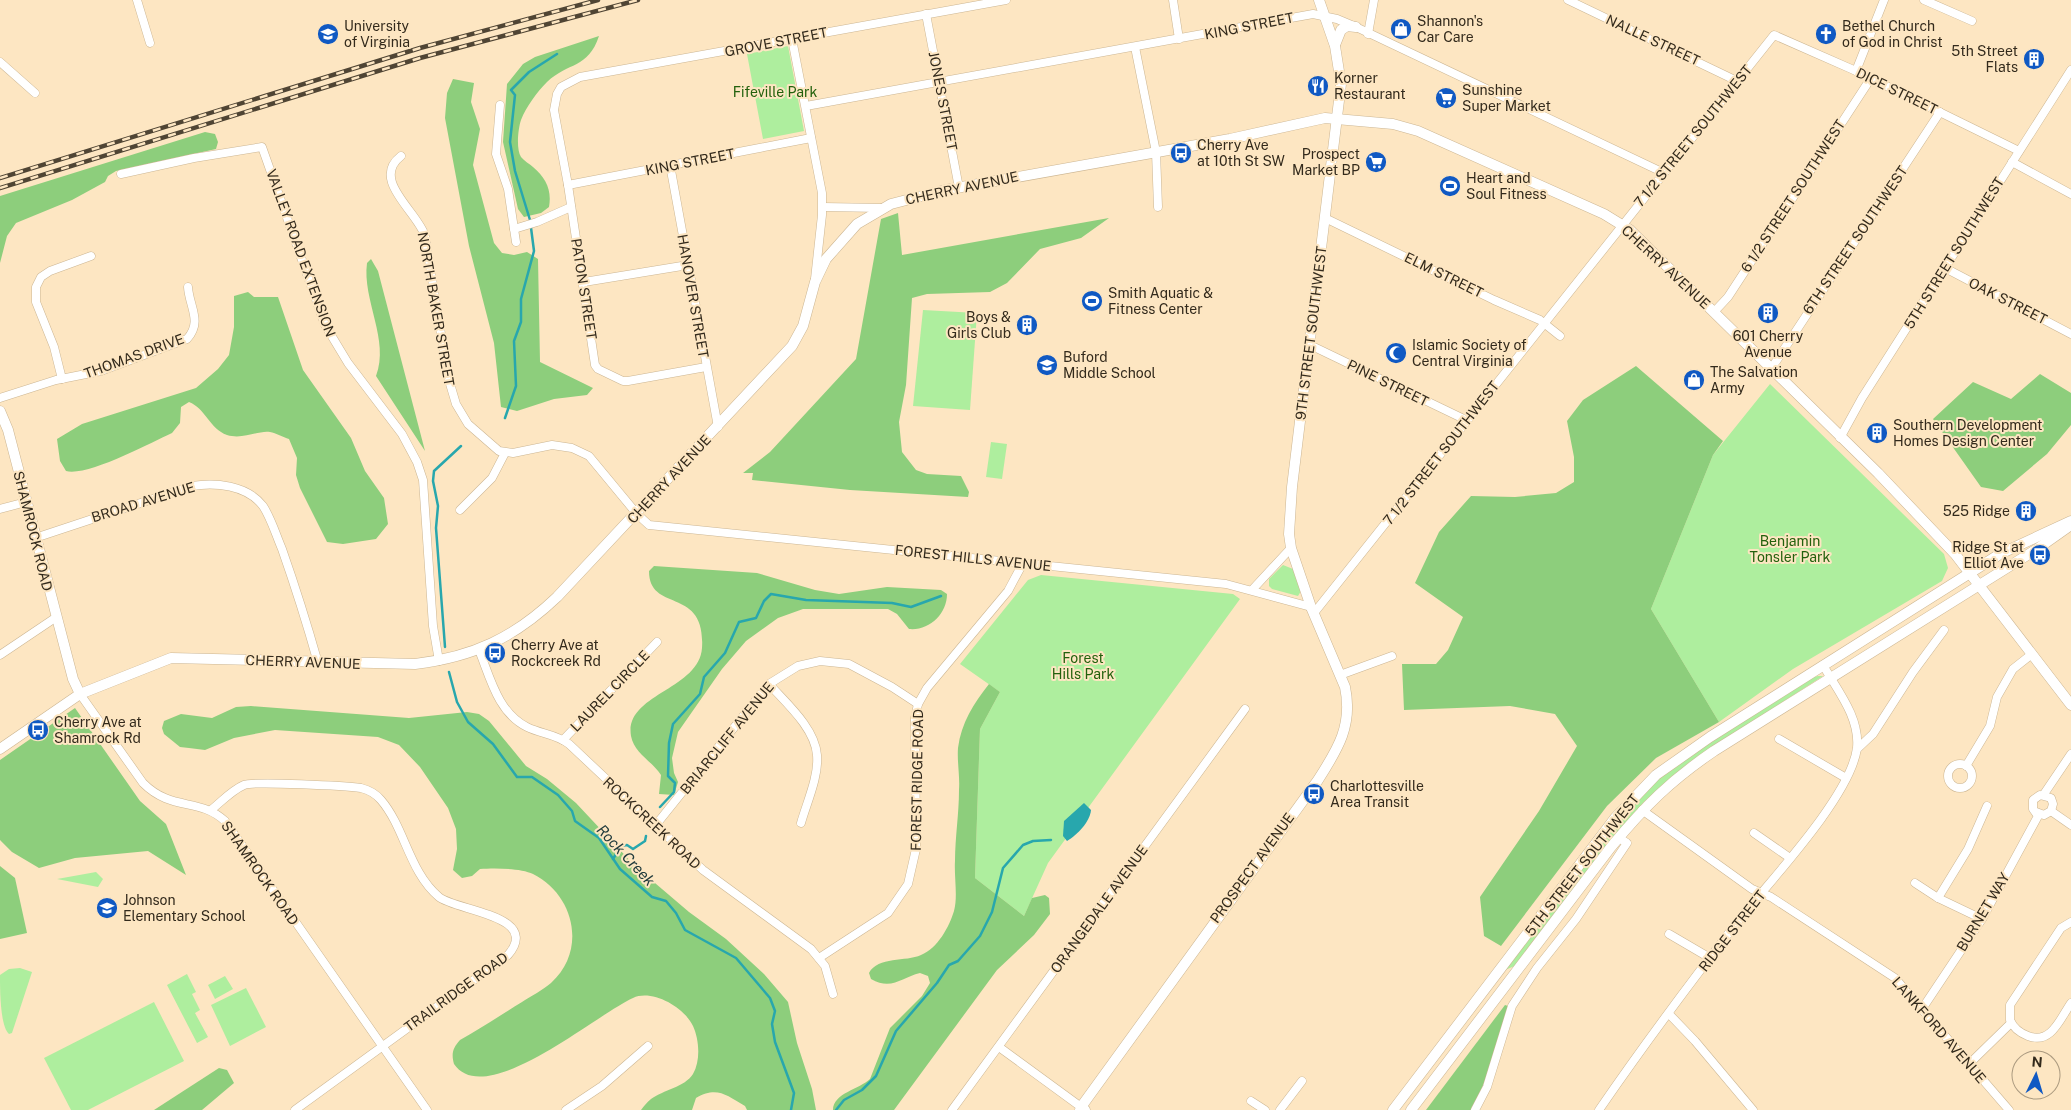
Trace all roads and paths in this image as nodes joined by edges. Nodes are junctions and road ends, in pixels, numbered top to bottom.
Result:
1 (137, 0) edge
2 (1006, 0) edge
3 (1173, 0) edge
4 (1319, 0) edge
5 (1374, 0) edge
6 (1568, 0) edge
7 (1884, 0) edge
8 (1924, 0) edge
9 (926, 14) junction
10 (1324, 16) junction
11 (1972, 21) dead end
12 (1356, 26) junction
13 (1368, 34) junction
14 (1774, 35) joint
15 (792, 39) junction
16 (1179, 39) junction
17 (150, 43) dead end
18 (1335, 46) junction
19 (1134, 47) junction
20 (0, 62) edge
21 (2071, 70) edge
22 (1856, 71) junction
23 (1871, 78) junction
24 (1737, 81) junction
25 (939, 82) junction
26 (34, 93) dead end
27 (556, 98) joint
28 (500, 105) dead end
29 (806, 106) junction
30 (1940, 112) junction
31 (1336, 118) junction
32 (811, 138) junction
33 (2019, 151) junction
34 (1156, 152) junction
35 (401, 156) dead end
36 (2012, 162) junction
37 (670, 166) junction
38 (1664, 173) junction
39 (121, 174) dead end
40 (568, 185) junction
41 (959, 188) junction
42 (2071, 194) edge
43 (571, 206) junction
44 (823, 206) junction
45 (1158, 207) dead end
46 (882, 208) junction
47 (1325, 218) junction
48 (1622, 225) junction
49 (514, 229) junction
50 (516, 242) dead end
51 (91, 256) dead end
52 (688, 265) junction
53 (1945, 268) junction
54 (584, 282) junction
55 (815, 282) junction
56 (188, 287) dead end
57 (1714, 312) junction
58 (1544, 323) junction
59 (2071, 334) edge
60 (1560, 336) dead end
61 (1310, 345) junction
62 (706, 366) junction
63 (1771, 368) junction
64 (62, 379) junction
65 (0, 398) edge
66 (0, 411) edge
67 (1466, 420) junction
68 (718, 427) junction
69 (1840, 438) junction
70 (505, 453) junction
71 (26, 502) junction
72 (0, 509) edge
73 (460, 510) dead end
74 (637, 514) junction
75 (2071, 521) edge
76 (2071, 525) edge
77 (35, 538) junction
78 (1292, 548) junction
79 (1023, 563) junction
80 (1969, 574) junction
81 (1978, 586) junction
82 (1252, 590) junction
83 (1312, 610) junction
84 (56, 618) junction
85 (1944, 630) dead end
86 (657, 642) dead end
87 (478, 650) junction
88 (2032, 654) junction
89 (0, 655) edge
90 (1392, 656) dead end
91 (439, 661) junction
92 (318, 662) junction
93 (1823, 665) junction
94 (1340, 675) junction
95 (1830, 679) junction
96 (769, 684) junction
97 (80, 694) junction
98 (918, 704) junction
99 (2071, 705) edge
100 (1245, 709) dead end
101 (1779, 739) dead end
102 (563, 740) junction
103 (0, 749) edge
104 (1857, 749) junction
105 (2071, 754) edge
106 (1966, 766) dead end
107 (1846, 778) junction
108 (2044, 794) junction
109 (1987, 806) dead end
110 (210, 810) junction
111 (1642, 810) junction
112 (2051, 811) junction
113 (2036, 812) junction
114 (802, 823) dead end
115 (2071, 825) edge
116 (655, 826) junction
117 (1754, 833) dead end
118 (1619, 838) junction
119 (1790, 858) junction
120 (1915, 883) dead end
121 (1762, 893) junction
122 (1573, 897) junction
123 (1938, 898) junction
124 (1585, 905) junction
125 (1982, 919) junction
126 (2071, 922) edge
127 (1669, 934) dead end
128 (820, 958) junction
129 (1710, 958) junction
130 (1494, 977) junction
131 (1506, 986) junction
132 (833, 994) dead end
133 (2071, 1003) edge
134 (1922, 1009) junction
135 (1669, 1014) junction
136 (2011, 1023) junction
137 (382, 1046) junction
138 (648, 1046) dead end
139 (999, 1047) junction
140 (1969, 1064) junction
141 (1302, 1081) dead end
142 (1251, 1101) dead end
143 (1082, 1109) edge
144 (295, 1110) edge
145 (427, 1110) edge
146 (566, 1110) edge
147 (952, 1110) edge
148 (1265, 1110) edge
149 (1280, 1110) edge
150 (1393, 1110) edge
151 (1411, 1110) edge
152 (1476, 1110) edge
153 (1599, 1110) edge
154 (1753, 1110) edge
155 (2009, 1110) edge

1 - 17 street
2 - 9 street, GROVE STREET
3 - 16 street
4 - 10 street, 9TH STREET SOUTHWEST
5 - 13 street
6 - 24 street, NALLE STREET
7 - 22 street
8 - 11 street
9 - 15 street, GROVE STREET
9 - 25 street, JONES STREET
10 - 12 street, KING STREET
10 - 16 street, KING STREET
10 - 18 street, 9TH STREET SOUTHWEST
12 - 13 street, KING STREET
12 - 18 street
13 - 38 street, KING STREET
14 - 22 street, DICE STREET
14 - 24 street, 7 1/2 STREET SOUTHWEST
15 - 27 street, GROVE STREET
15 - 29 street
16 - 19 street, KING STREET
18 - 31 street, 9TH STREET SOUTHWEST
19 - 25 street, KING STREET
19 - 34 street
20 - 26 street
21 - 33 street, 5TH STREET SOUTHWEST
22 - 23 street, DICE STREET
23 - 30 street, DICE STREET
23 - 57 street, 6 1/2 STREET SOUTHWEST
24 - 38 street, 7 1/2 STREET SOUTHWEST
25 - 29 street, KING STREET
25 - 41 street, JONES STREET
27 - 40 street, PATON STREET
28 - 49 street
29 - 32 street
30 - 33 street, DICE STREET
30 - 63 street, 6TH STREET SOUTHWEST
31 - 34 street, CHERRY AVENUE
31 - 47 street, 9TH STREET SOUTHWEST
31 - 48 street, CHERRY AVENUE
32 - 37 street, KING STREET
32 - 44 street
33 - 36 street, 5TH STREET SOUTHWEST
34 - 41 street, CHERRY AVENUE
34 - 45 street
35 - 70 street, NORTH BAKER STREET
36 - 42 street
36 - 53 street, 5TH STREET SOUTHWEST
37 - 40 street, KING STREET
37 - 52 street, HANOVER STREET
38 - 48 street, 7 1/2 STREET SOUTHWEST
39 - 91 street, VALLEY ROAD EXTENSION
40 - 43 street, PATON STREET
41 - 46 street, CHERRY AVENUE
43 - 49 street
43 - 54 street, PATON STREET
44 - 46 street
44 - 55 street
46 - 55 street, CHERRY AVENUE
47 - 58 street, ELM STREET
47 - 61 street, 9TH STREET SOUTHWEST
48 - 57 street, CHERRY AVENUE
48 - 58 street, 7 1/2 STREET SOUTHWEST
49 - 50 street
51 - 64 street
52 - 54 street
52 - 62 street, HANOVER STREET
53 - 59 street, OAK STREET
53 - 69 street, 5TH STREET SOUTHWEST
54 - 62 street, PATON STREET
55 - 68 street, CHERRY AVENUE
56 - 64 street, THOMAS DRIVE
57 - 63 street, CHERRY AVENUE
58 - 60 street, ELM STREET
58 - 67 street, 7 1/2 STREET SOUTHWEST
61 - 67 street, PINE STREET
61 - 78 street, 9TH STREET SOUTHWEST
62 - 68 street, HANOVER STREET
63 - 69 street, CHERRY AVENUE
64 - 65 street, THOMAS DRIVE
66 - 71 street, SHAMROCK ROAD
67 - 83 street, 7 1/2 STREET SOUTHWEST
68 - 74 street, CHERRY AVENUE
69 - 80 street, CHERRY AVENUE
70 - 73 street
70 - 74 street
71 - 72 street
71 - 77 street, SHAMROCK ROAD
74 - 79 street, FOREST HILLS AVENUE
74 - 87 street, CHERRY AVENUE
75 - 80 street
76 - 81 street
77 - 84 street, SHAMROCK ROAD
77 - 92 street, BROAD AVENUE
78 - 82 street
78 - 83 street, 9TH STREET SOUTHWEST
79 - 82 street, FOREST HILLS AVENUE
79 - 98 street, FOREST RIDGE ROAD
80 - 81 street, CHERRY AVENUE
80 - 93 street, 5TH STREET SOUTHWEST
81 - 88 street, CHERRY AVENUE
81 - 95 street, 5TH STREET SOUTHWEST
82 - 83 street, FOREST HILLS AVENUE
83 - 94 street, PROSPECT AVENUE
84 - 89 street
84 - 97 street, SHAMROCK ROAD
85 - 104 street, RIDGE STREET
86 - 102 street, LAUREL CIRCLE
87 - 91 street, CHERRY AVENUE
87 - 102 street, ROCKCREEK ROAD
88 - 99 street, CHERRY AVENUE
88 - 106 street
90 - 94 street
91 - 92 street, CHERRY AVENUE
92 - 97 street, CHERRY AVENUE
93 - 95 street, RIDGE STREET
93 - 130 street, 5TH STREET SOUTHWEST
94 - 143 street, PROSPECT AVENUE
95 - 104 street, RIDGE STREET
95 - 111 street, 5TH STREET SOUTHWEST
96 - 98 street, BRIARCLIFF AVENUE
96 - 114 street
96 - 116 street, BRIARCLIFF AVENUE
97 - 103 street, CHERRY AVENUE
97 - 110 street, SHAMROCK ROAD
98 - 128 street, FOREST RIDGE ROAD
100 - 139 street, ORANGEDALE AVENUE
101 - 107 street
102 - 116 street, ROCKCREEK ROAD
104 - 107 street, RIDGE STREET
105 - 108 street
107 - 119 street, RIDGE STREET
108 - 112 street
108 - 113 street
109 - 123 street
110 - 137 street, SHAMROCK ROAD
110 - 137 street, TRAILRIDGE ROAD
111 - 118 street, 5TH STREET SOUTHWEST
111 - 121 street, LANKFORD AVENUE
112 - 113 street
112 - 115 street
113 - 125 street, BURNET WAY
116 - 128 street, ROCKCREEK ROAD
117 - 119 street
118 - 122 street, 5TH STREET SOUTHWEST
118 - 124 street, 5TH STREET SOUTHWEST
119 - 121 street, RIDGE STREET
120 - 123 street
121 - 129 street, RIDGE STREET
121 - 134 street, LANKFORD AVENUE
122 - 124 street, 5TH STREET SOUTHWEST
122 - 131 street, 5TH STREET SOUTHWEST
123 - 125 street
124 - 152 street, 5TH STREET SOUTHWEST
125 - 134 street, BURNET WAY
126 - 136 street
127 - 129 street
128 - 132 street, ROCKCREEK ROAD
129 - 135 street, RIDGE STREET
130 - 131 street
130 - 150 street, 5TH STREET SOUTHWEST
131 - 151 street, 5TH STREET SOUTHWEST
133 - 136 street
134 - 140 street, LANKFORD AVENUE
135 - 153 street, RIDGE STREET
135 - 154 street
136 - 140 street
137 - 144 street, TRAILRIDGE ROAD
137 - 145 street, SHAMROCK ROAD
138 - 146 street
139 - 143 street
139 - 147 street, ORANGEDALE AVENUE
140 - 155 street, LANKFORD AVENUE
141 - 149 street
142 - 148 street

